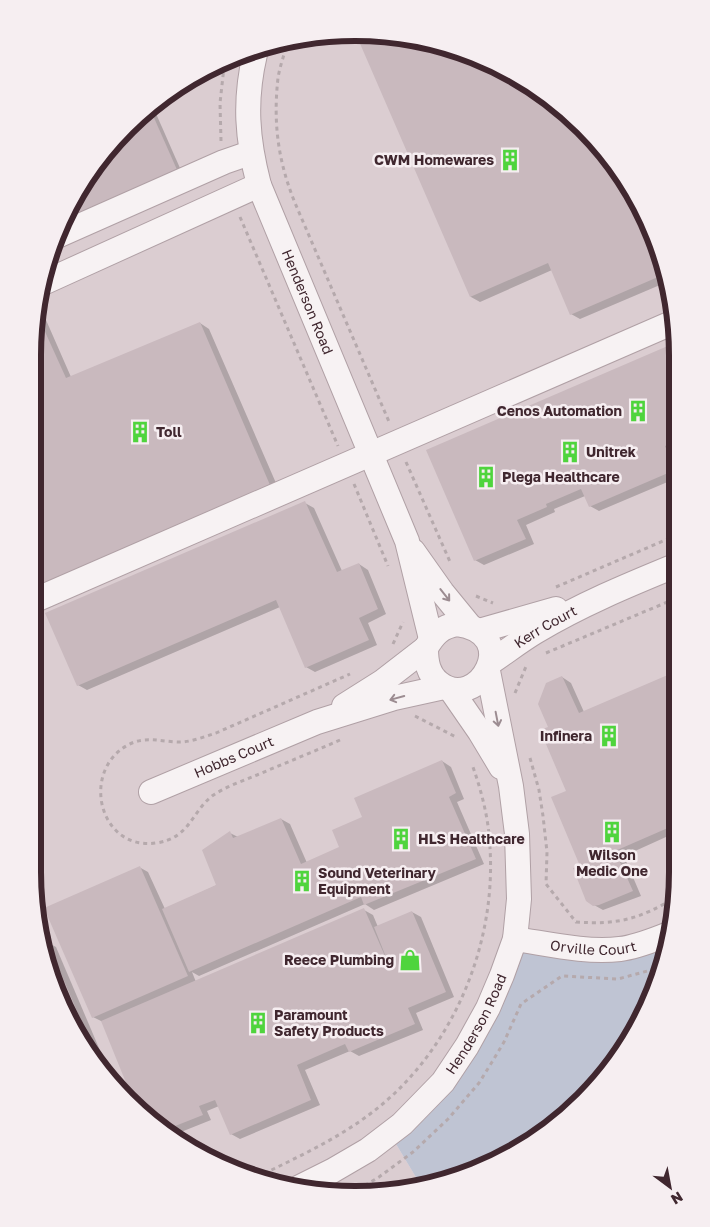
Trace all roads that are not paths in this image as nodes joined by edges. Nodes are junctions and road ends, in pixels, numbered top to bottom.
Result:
1 (254, 58) edge
2 (250, 153) junction
3 (258, 185) junction
4 (67, 232) edge
5 (51, 280) edge
6 (667, 325) edge
7 (370, 454) junction
8 (406, 541) junction
9 (669, 568) edge
10 (604, 595) junction
11 (41, 597) edge
12 (474, 628) junction
13 (428, 643) junction
14 (490, 667) junction
15 (448, 688) junction
16 (317, 722) junction
17 (512, 786) junction
18 (151, 792) dead end
19 (662, 937) edge
20 (515, 939) junction
21 (310, 1182) edge

1 - 2 street, Henderson Road
2 - 3 street, Henderson Road
2 - 4 street
3 - 5 street
3 - 7 street, Henderson Road
6 - 7 street
7 - 8 street, Henderson Road
7 - 11 street
8 -> 12 street, Henderson Road
8 - 13 street, Henderson Road
9 - 10 street, Kerr Court
10 - 12 street, Kerr Court
10 - 14 street, Kerr Court
12 - 13 street
12 - 14 street
13 - 15 street
13 - 16 street, Hobbs Court
14 - 15 street
14 -> 17 street, Henderson Road
15 -> 16 street, Hobbs Court
15 - 17 street, Henderson Road
16 - 18 street, Hobbs Court
17 - 20 street, Henderson Road
19 - 20 street, Orville Court
20 - 21 street, Henderson Road

